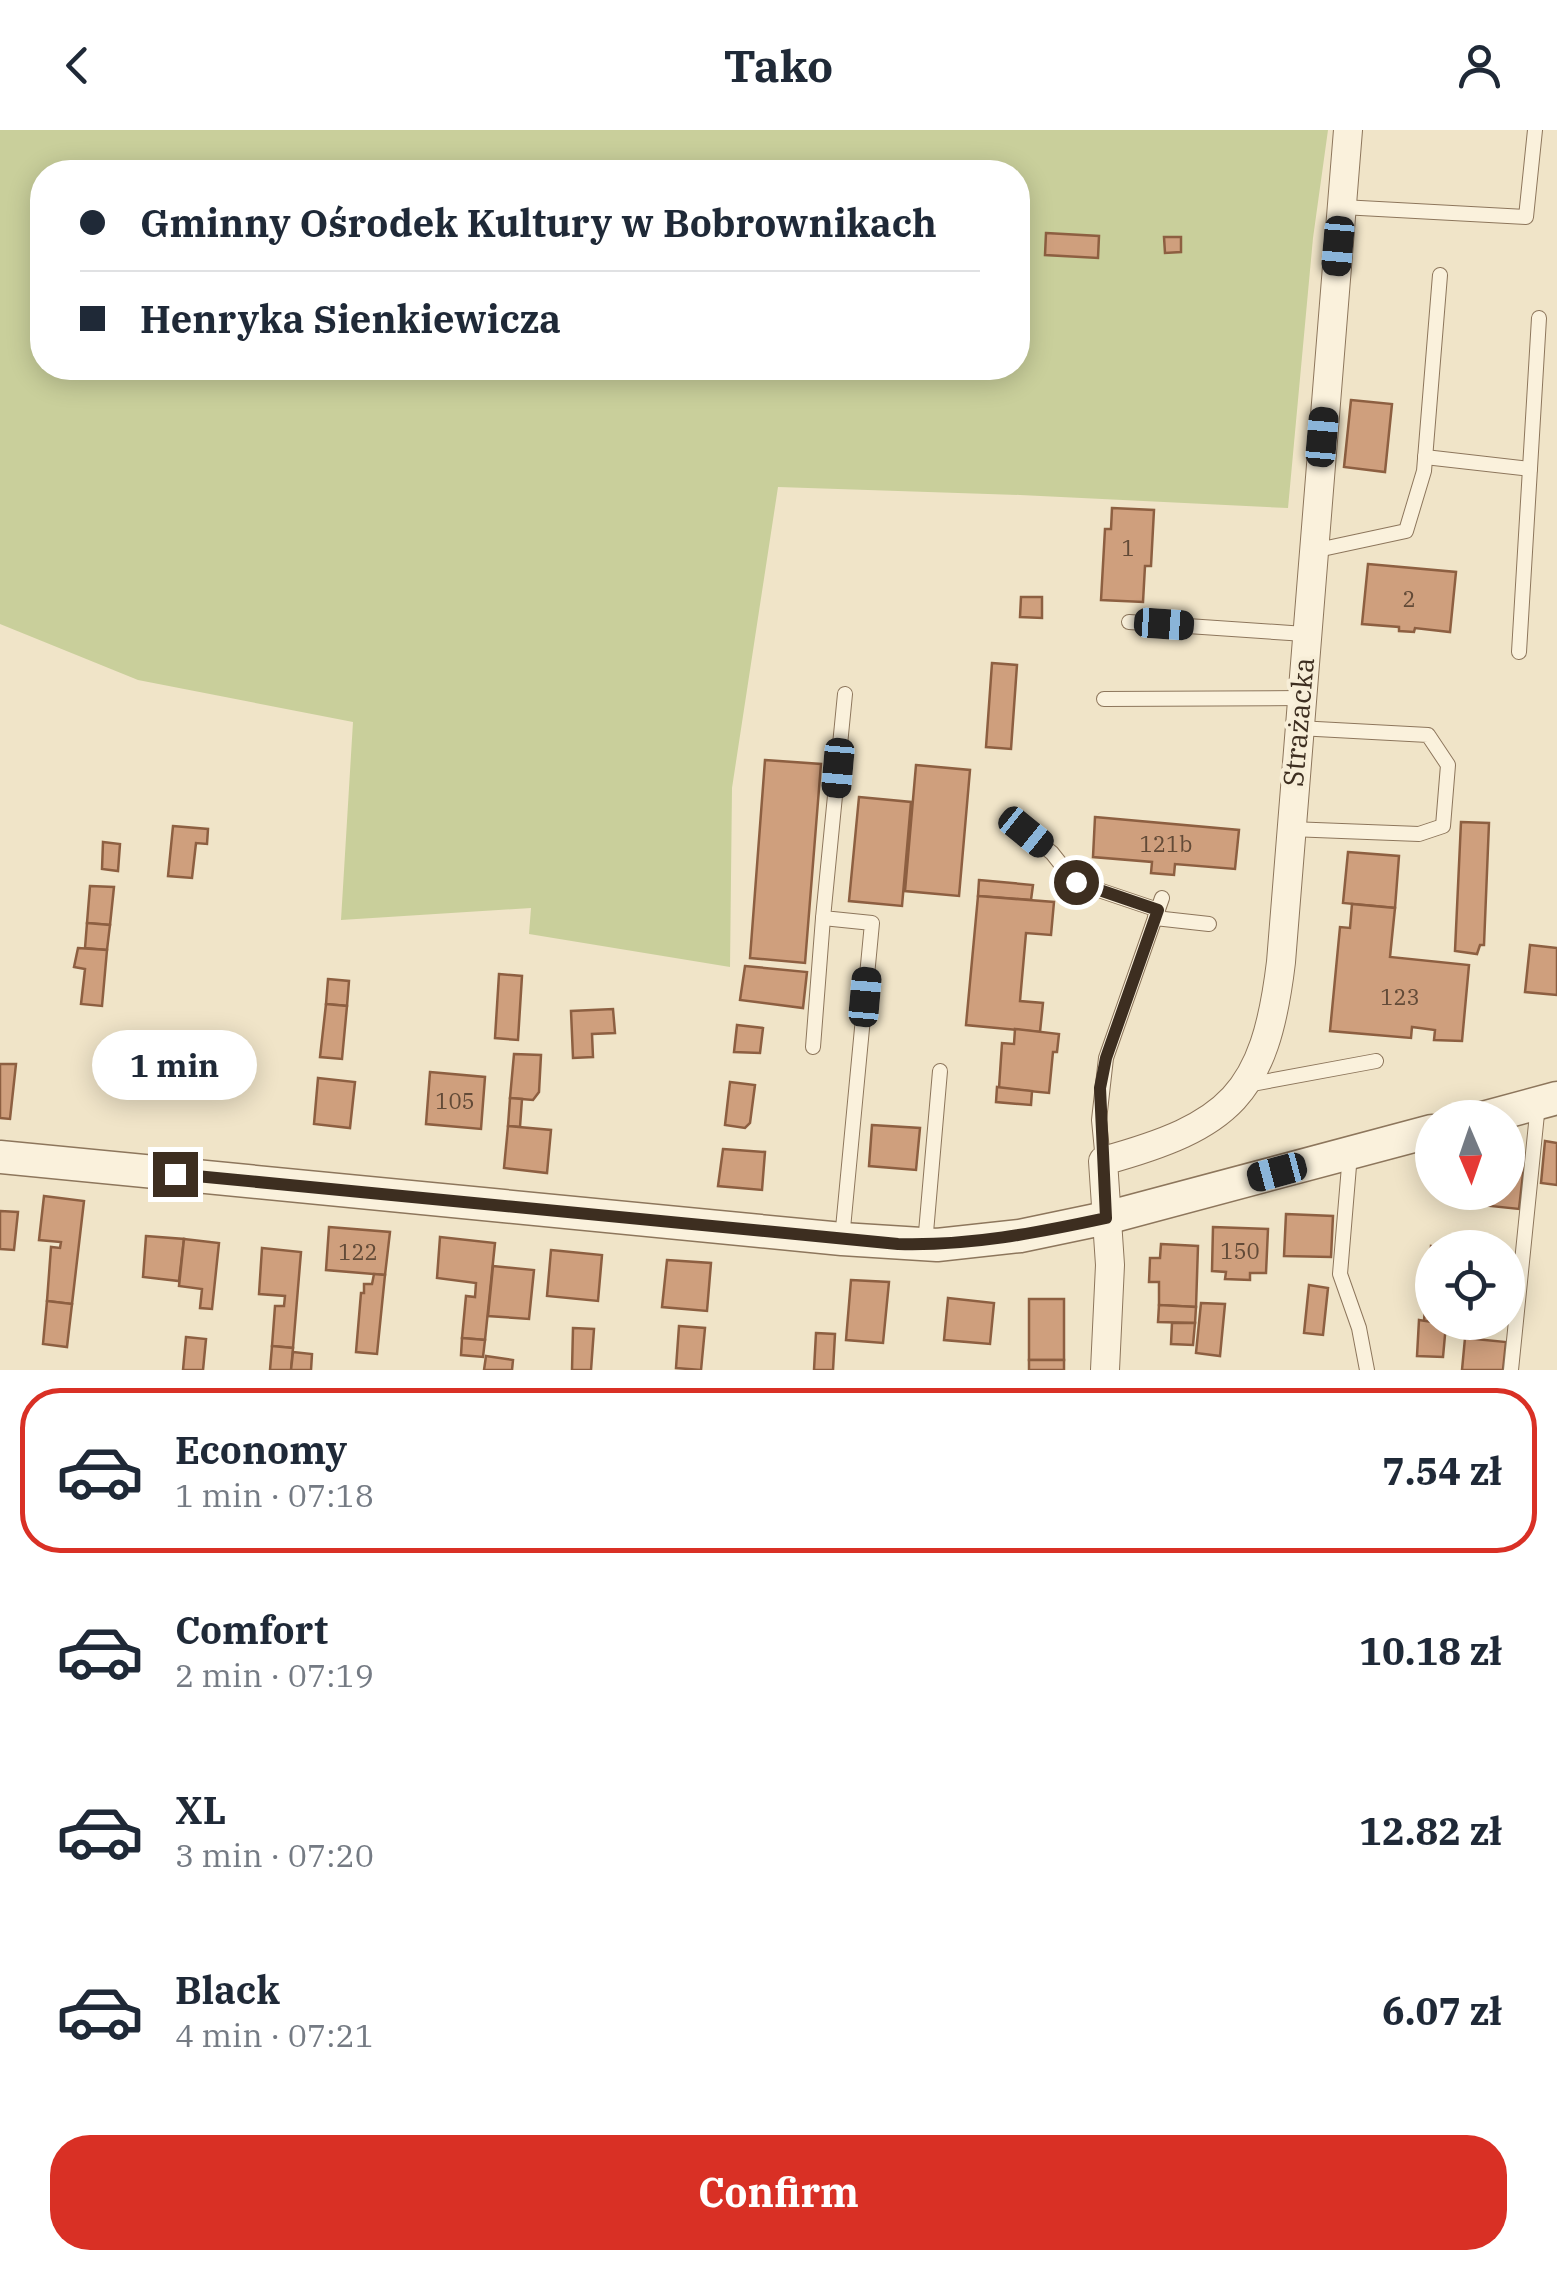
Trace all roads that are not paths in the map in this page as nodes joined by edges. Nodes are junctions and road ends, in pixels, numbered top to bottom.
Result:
1 (1348, 130) edge
2 (1534, 130) edge
3 (1342, 208) junction
4 (1440, 275) dead end
5 (1539, 318) dead end
6 (1426, 457) junction
7 (1530, 470) junction
8 (1312, 551) junction
9 (1128, 622) dead end
10 (1305, 634) junction
11 (1520, 652) dead end
12 (845, 694) dead end
13 (1104, 698) dead end
14 (1302, 698) junction
15 (1298, 728) junction
16 (1290, 829) junction
17 (1026, 832) dead end
18 (1158, 909) junction
19 (823, 918) junction
20 (1209, 924) dead end
21 (813, 1047) dead end
22 (1376, 1061) dead end
23 (940, 1071) dead end
24 (1246, 1085) junction
25 (1547, 1100) edge
26 (1415, 1136) edge
27 (1350, 1153) junction
28 (0, 1157) edge
29 (1103, 1161) junction
30 (1106, 1218) junction
31 (842, 1239) junction
32 (925, 1244) junction
33 (1105, 1370) edge
34 (1366, 1370) edge
35 (1512, 1370) edge

1 - 3 street, Strażacka
2 - 3 lane
3 - 8 street, Strażacka
4 - 6 lane
5 - 7 lane
6 - 7 lane
6 - 8 lane
7 - 11 lane
8 - 10 street, Strażacka
9 - 10 lane
10 - 14 street, Strażacka
12 - 19 lane
13 - 14 lane
14 - 15 street, Strażacka
15 - 16 street, Strażacka
15 - 16 lane
16 - 24 street, Strażacka
17 - 18 lane
18 - 20 lane
18 - 29 lane
19 - 21 lane
19 - 31 lane
22 - 24 lane
23 - 32 lane
24 - 29 street, Strażacka
25 - 35 lane
26 - 27 street
27 - 30 street
27 - 34 lane
28 - 31 street
29 - 30 street
30 - 32 street
30 - 33 street
31 - 32 street

